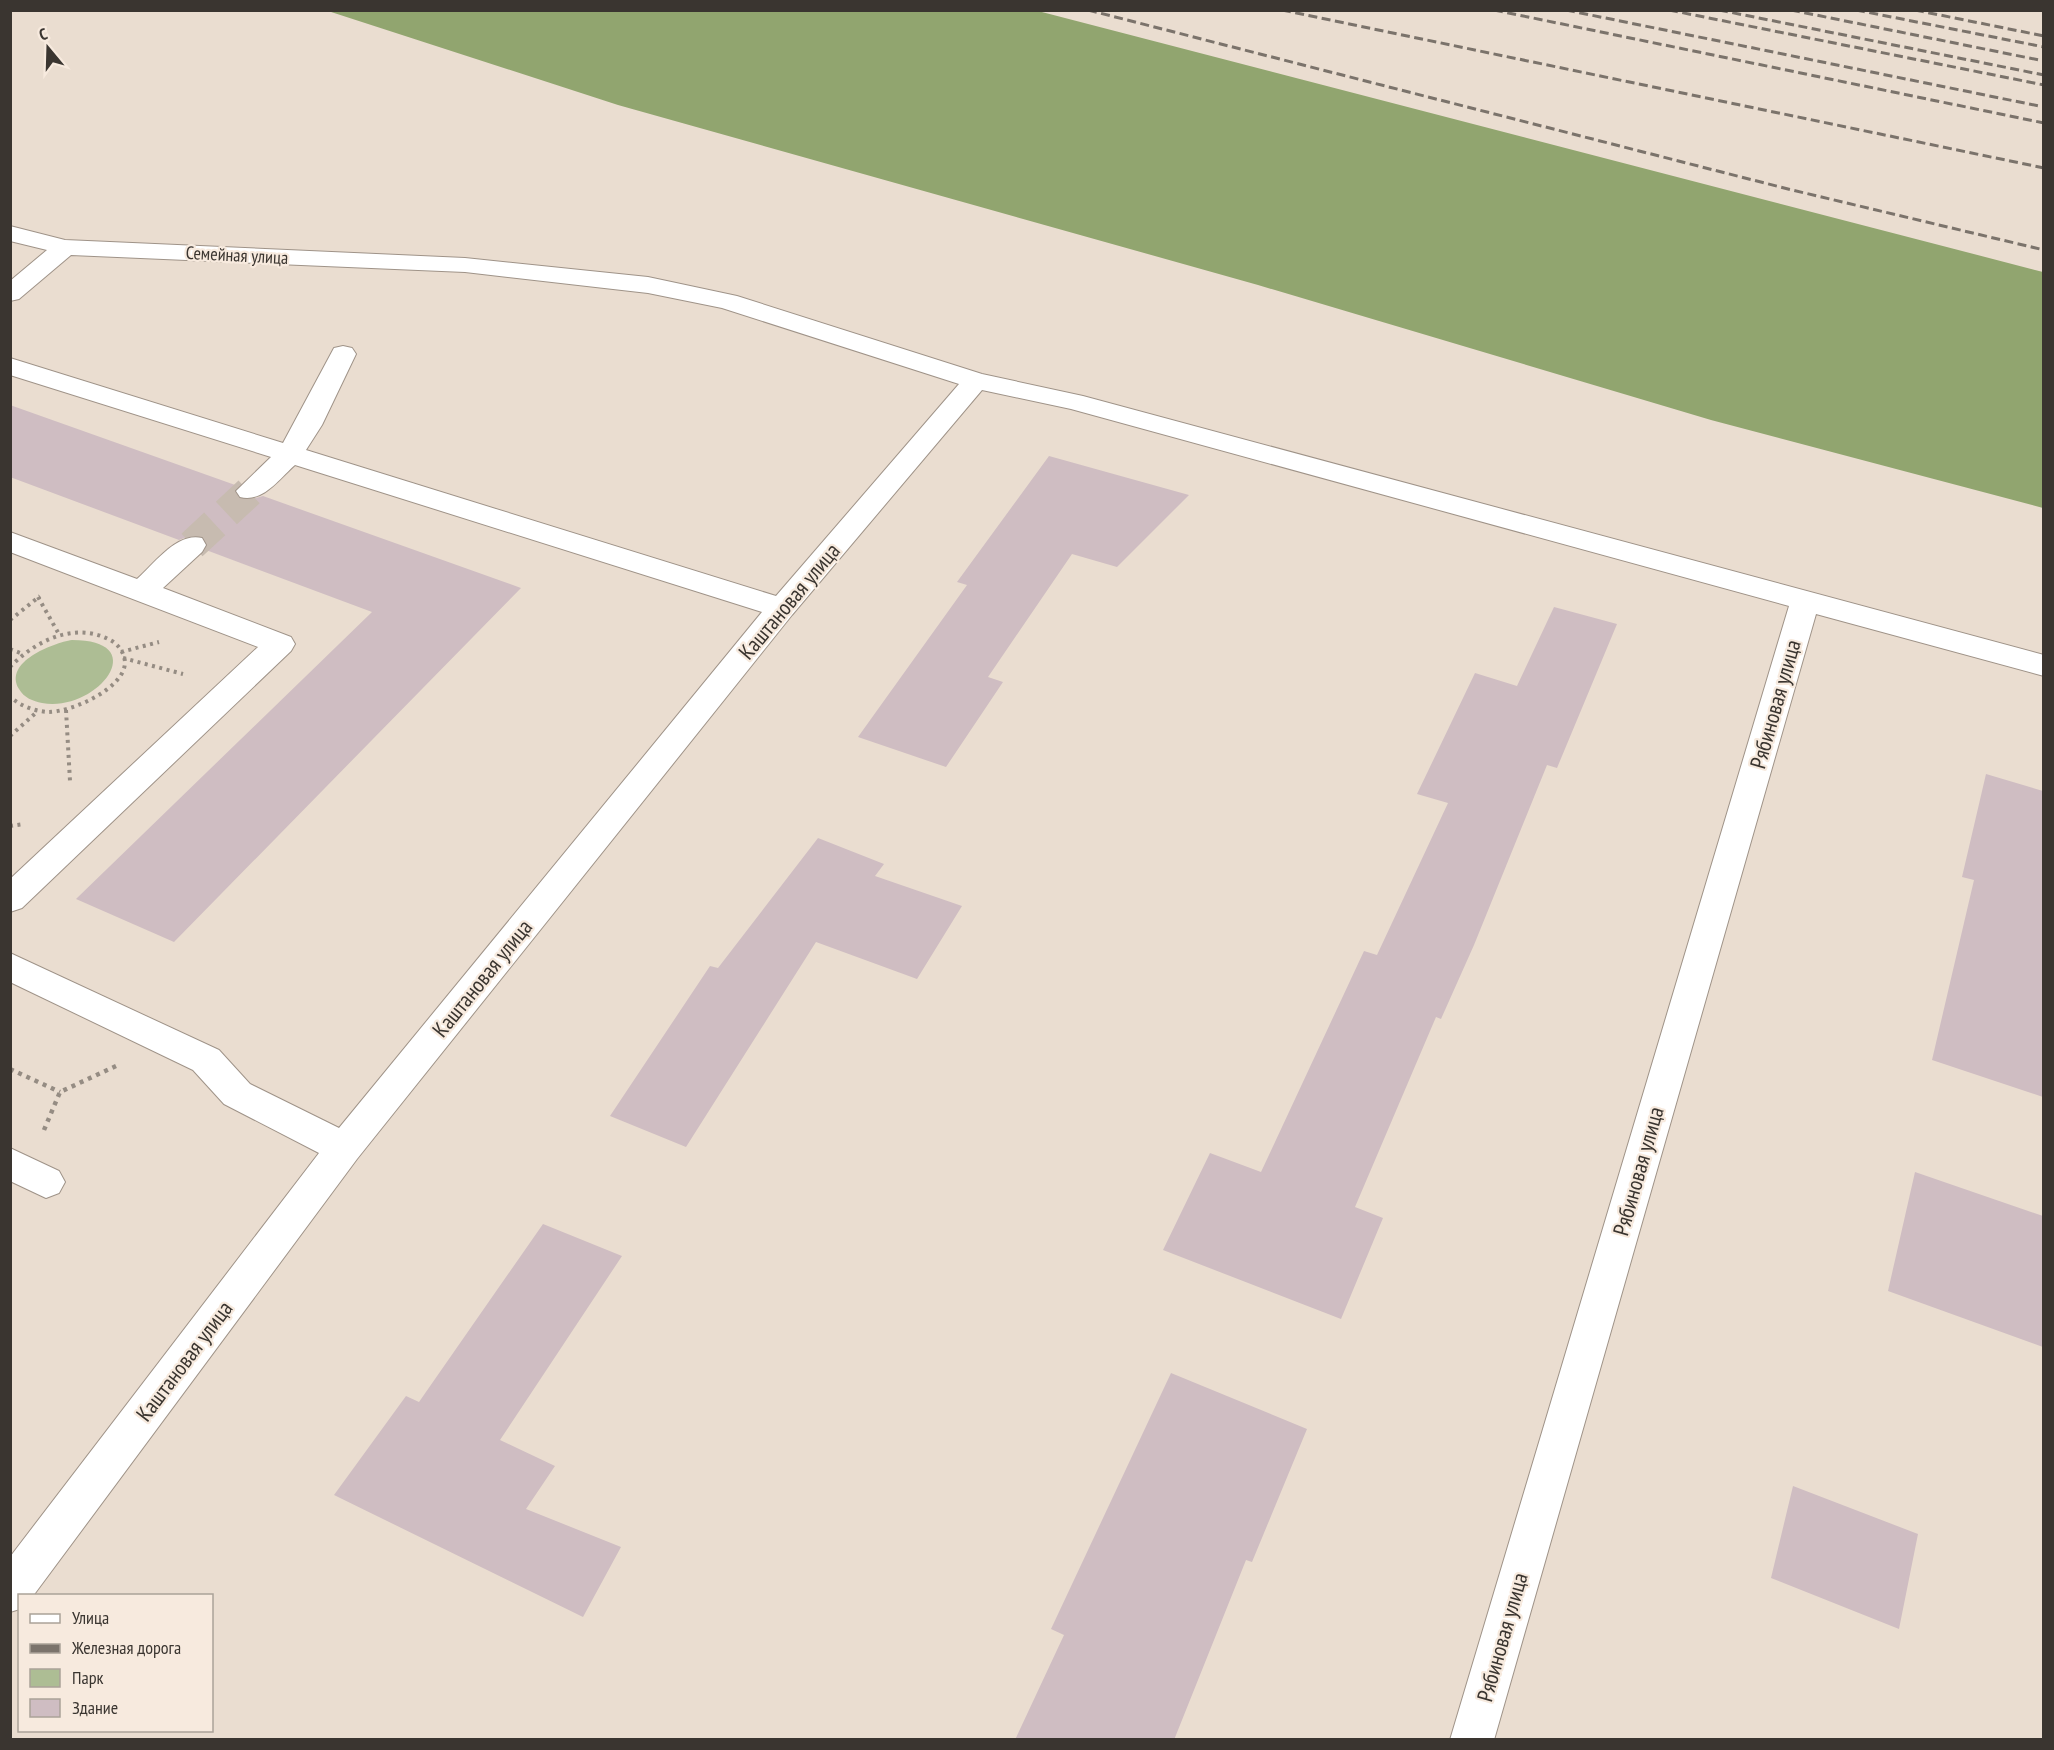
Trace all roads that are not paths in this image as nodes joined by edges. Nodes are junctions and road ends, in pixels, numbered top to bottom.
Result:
1 (10, 233) edge
2 (65, 247) junction
3 (10, 294) edge
4 (343, 354) dead end
5 (10, 366) edge
6 (976, 381) junction
7 (290, 454) junction
8 (250, 491) tunnel mouth
9 (10, 542) edge
10 (192, 545) tunnel mouth
11 (142, 591) junction
12 (1805, 602) junction
13 (782, 608) junction
14 (2043, 666) edge
15 (10, 899) edge
16 (10, 966) edge
17 (344, 1148) junction
18 (10, 1163) edge
19 (46, 1182) dead end
20 (15, 1579) edge
21 (1472, 1740) edge

1 - 2 street, Семейная улица
2 - 3 street
2 - 6 street, Семейная улица
4 - 7 street
5 - 7 street
6 - 12 street, Семейная улица
6 - 13 street, Каштановая улица
7 - 8 street
7 - 13 street
9 - 11 street
10 - 11 street
11 - 15 street
12 - 14 street, Семейная улица
12 - 21 street, Рябиновая улица
13 - 17 street, Каштановая улица
16 - 17 street
17 - 20 street, Каштановая улица
18 - 19 street

